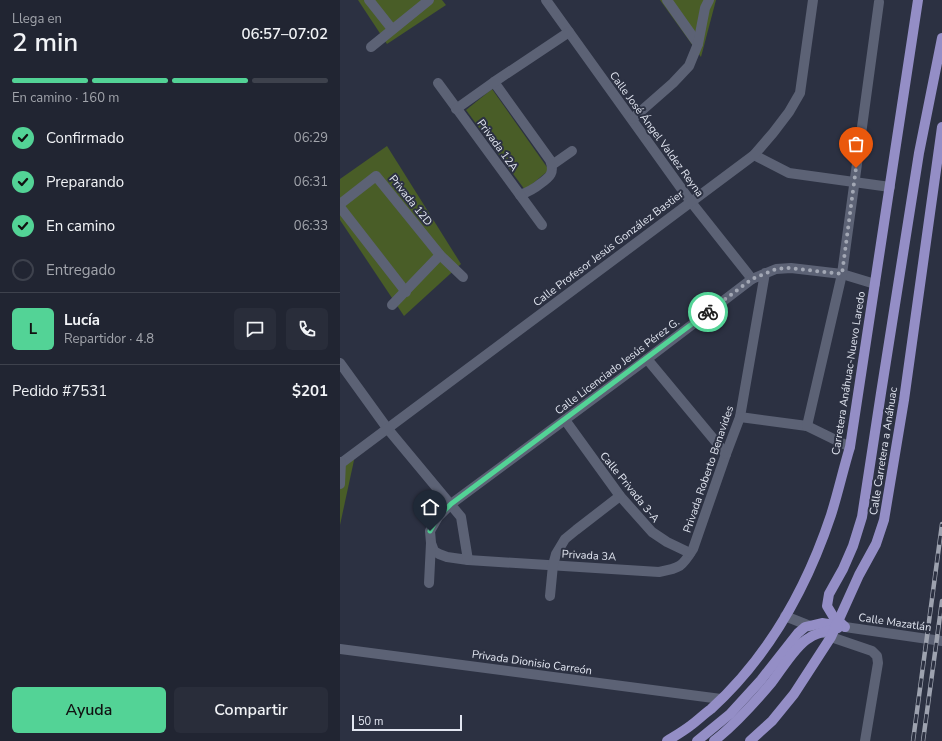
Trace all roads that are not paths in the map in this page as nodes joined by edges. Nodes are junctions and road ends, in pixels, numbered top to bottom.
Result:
1 (369, 0) edge
2 (429, 0) edge
3 (546, 0) edge
4 (668, 0) edge
5 (709, 0) edge
6 (813, 0) edge
7 (918, 0) edge
8 (879, 2) dead end
9 (392, 29) junction
10 (569, 32) junction
11 (942, 38) edge
12 (698, 44) junction
13 (371, 47) dead end
14 (494, 82) junction
15 (438, 83) dead end
16 (456, 109) junction
17 (632, 119) junction
18 (942, 127) edge
19 (572, 151) dead end
20 (754, 155) junction
21 (552, 165) junction
22 (853, 183) junction
23 (890, 187) junction
24 (520, 195) junction
25 (691, 202) junction
26 (340, 206) edge
27 (542, 225) dead end
28 (440, 255) junction
29 (765, 273) junction
30 (842, 274) junction
31 (463, 277) dead end
32 (752, 279) junction
33 (875, 284) junction
34 (406, 292) junction
35 (392, 305) dead end
36 (646, 359) junction
37 (340, 363) edge
38 (740, 417) junction
39 (565, 420) junction
40 (807, 426) junction
41 (387, 428) junction
42 (850, 447) junction
43 (726, 454) junction
44 (341, 463) edge
45 (340, 484) edge
46 (620, 496) junction
47 (451, 504) junction
48 (431, 544) junction
49 (690, 554) junction
50 (468, 560) junction
51 (553, 565) junction
52 (429, 583) dead end
53 (550, 596) dead end
54 (785, 616) junction
55 (845, 627) junction
56 (831, 637) junction
57 (942, 640) edge
58 (340, 649) edge
59 (721, 700) junction
60 (667, 741) edge
61 (697, 741) edge
62 (714, 741) edge
63 (750, 741) edge
64 (865, 741) edge

1 - 9 street
2 - 9 street
3 - 10 street, Calle José Ángel Valdez Reyna
4 - 12 street
5 - 12 street
6 - 20 street, Calle Profesor Jesús González Bastier
7 - 23 main road, Carretera Anáhuac-Nuevo Laredo
8 - 22 street
9 - 13 street
10 - 14 street
10 - 17 street, Calle José Ángel Valdez Reyna
11 - 55 main road
12 - 17 street
14 - 16 street
14 - 21 street
15 - 16 street, Privada 12A
16 - 24 street, Privada 12A
17 - 25 street, Calle José Ángel Valdez Reyna
18 - 56 main road, Calle Carretera a Anáhuac
19 - 21 street
20 - 22 street
20 - 25 street, Calle Profesor Jesús González Bastier
21 - 24 street
22 - 23 street
22 - 30 street
23 - 33 main road, Carretera Anáhuac-Nuevo Laredo
24 - 27 street, Privada 12A
25 - 32 street, Calle José Ángel Valdez Reyna
25 - 41 street, Calle Profesor Jesús González Bastier
26 - 28 street, Privada 12D
26 - 34 street, Privada 12D
28 - 31 street, Privada 12D
28 - 34 street
29 - 30 street, Calle Licenciado Jesús Pérez G.
29 - 32 street, Calle Licenciado Jesús Pérez G.
29 - 38 street, Privada Roberto Benavides
30 - 33 street, Calle Licenciado Jesús Pérez G.
30 - 40 street
32 - 36 street, Calle Licenciado Jesús Pérez G.
33 - 42 main road, Carretera Anáhuac-Nuevo Laredo
34 - 35 street
36 - 39 street, Calle Licenciado Jesús Pérez G.
36 - 43 street
37 - 41 street
38 - 40 street
38 - 43 street, Privada Roberto Benavides
39 - 46 street, Calle Privada 3-A
39 - 47 street, Calle Licenciado Jesús Pérez G.
40 - 42 street
41 - 44 street, Calle Profesor Jesús González Bastier
41 - 47 street
42 - 54 main road, Carretera Anáhuac-Nuevo Laredo
43 - 49 street, Privada Roberto Benavides
44 - 45 street
46 - 49 street, Calle Privada 3-A
46 - 51 street, Privada 3A
47 - 48 street, Calle Licenciado Jesús Pérez G.
47 - 50 street
48 - 50 street
48 - 52 street, Calle Licenciado Jesús Pérez G.
49 - 51 street, Privada 3A
50 - 51 street
51 - 53 street
54 - 56 street
54 - 59 main road, Carretera Anáhuac-Nuevo Laredo
55 - 57 street, Calle Mazatlán
55 - 61 main road
55 - 62 main road
56 - 63 main road, Calle Carretera a Anáhuac
56 - 64 street
58 - 59 street, Privada Dionisio Carreón
59 - 60 main road, Carretera Anáhuac-Nuevo Laredo

